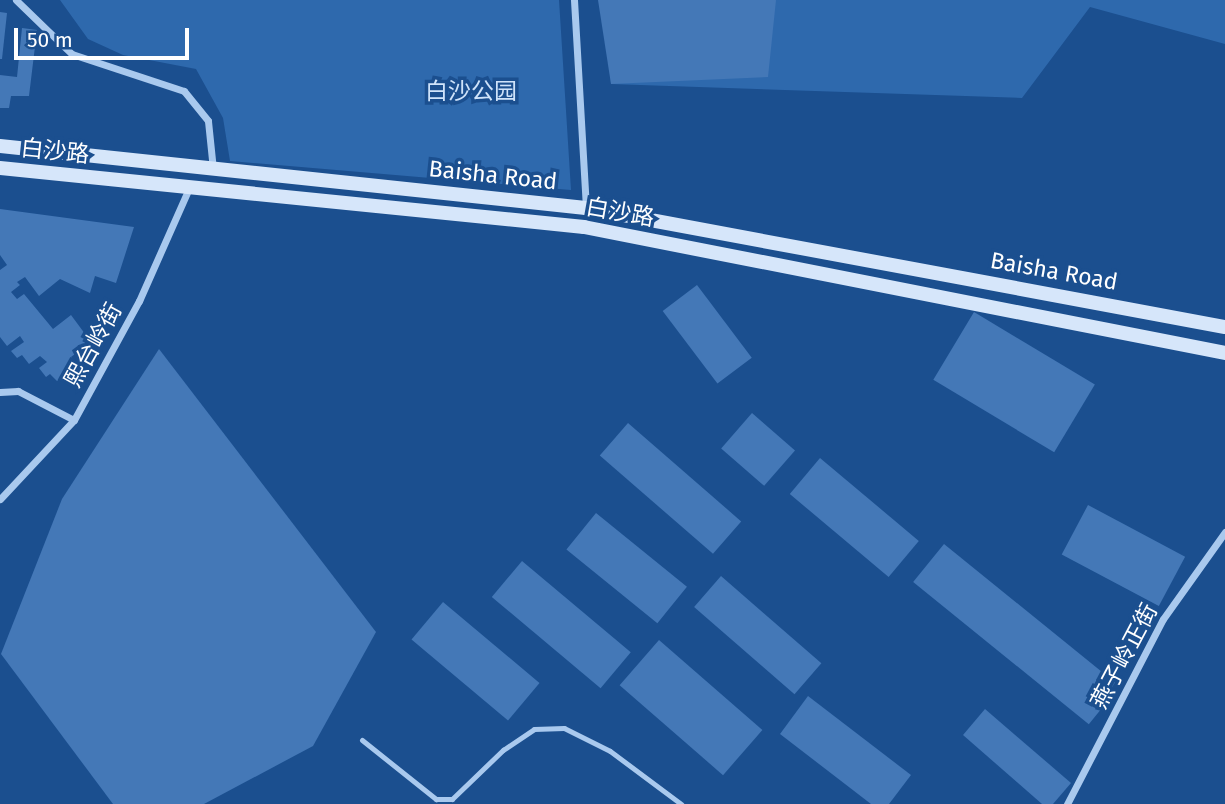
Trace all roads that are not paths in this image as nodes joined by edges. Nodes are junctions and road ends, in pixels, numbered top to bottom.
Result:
1 (16, 0) edge
2 (575, 0) edge
3 (0, 146) edge
4 (0, 168) edge
5 (213, 169) junction
6 (188, 188) junction
7 (586, 208) junction
8 (1225, 327) edge
9 (1225, 353) edge
10 (0, 392) edge
11 (74, 419) junction
12 (0, 499) edge
13 (1225, 532) edge
14 (362, 740) dead end
15 (681, 804) edge
16 (1067, 804) edge

1 - 5 street
2 - 7 street
3 - 5 street, Baisha Road
4 - 6 street, 白沙路
5 - 7 street, Baisha Road
6 - 9 street, 白沙路
6 - 11 street, 熙台岭街
7 - 8 street, Baisha Road
10 - 11 street
11 - 12 street, 熙台岭街
13 - 16 street, 燕子岭正街
14 - 15 lane

